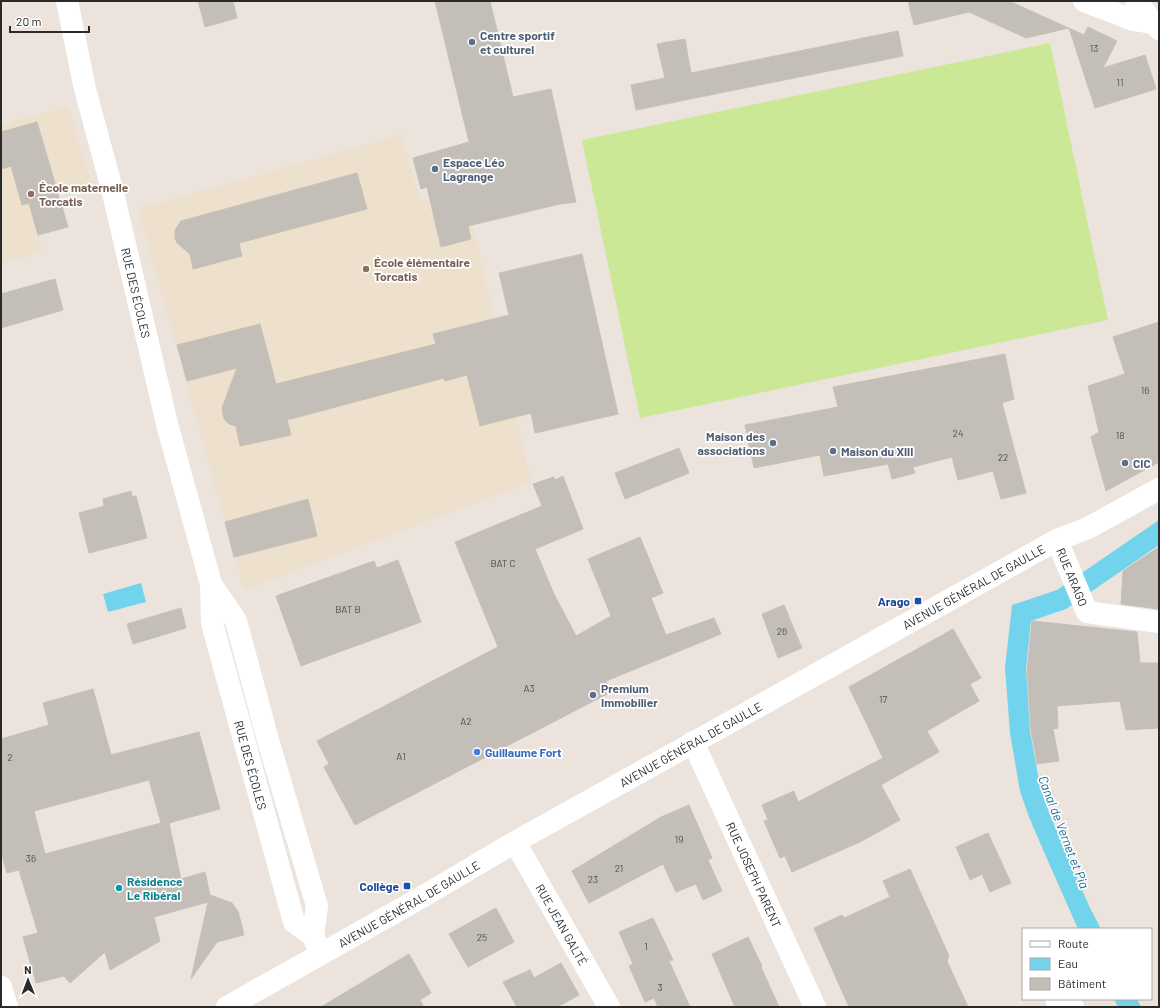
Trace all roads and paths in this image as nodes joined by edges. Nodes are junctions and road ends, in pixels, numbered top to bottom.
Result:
1 (67, 1) edge
2 (1084, 1) edge
3 (1136, 1) edge
4 (1158, 26) edge
5 (1159, 489) edge
6 (1058, 540) junction
7 (1158, 625) edge
8 (693, 742) junction
9 (515, 842) junction
10 (317, 945) junction
11 (1, 987) edge
12 (1058, 1000) edge
13 (7, 1007) edge
14 (227, 1007) edge
15 (609, 1007) edge
16 (815, 1007) edge
17 (1073, 1007) edge

1 - 10 street, RUE DES ÉCOLES
2 - 4 street
3 - 4 street
5 - 6 street, AVENUE GÉNÉRAL DE GAULLE
6 - 7 street, RUE ARAGO
6 - 8 street, AVENUE GÉNÉRAL DE GAULLE
8 - 9 street, AVENUE GÉNÉRAL DE GAULLE
8 - 16 street, RUE JOSEPH PARENT
9 - 10 street, AVENUE GÉNÉRAL DE GAULLE
9 - 15 street, RUE JEAN GALTÉ
10 - 14 street, AVENUE GÉNÉRAL DE GAULLE
11 - 13 street
12 - 17 street

